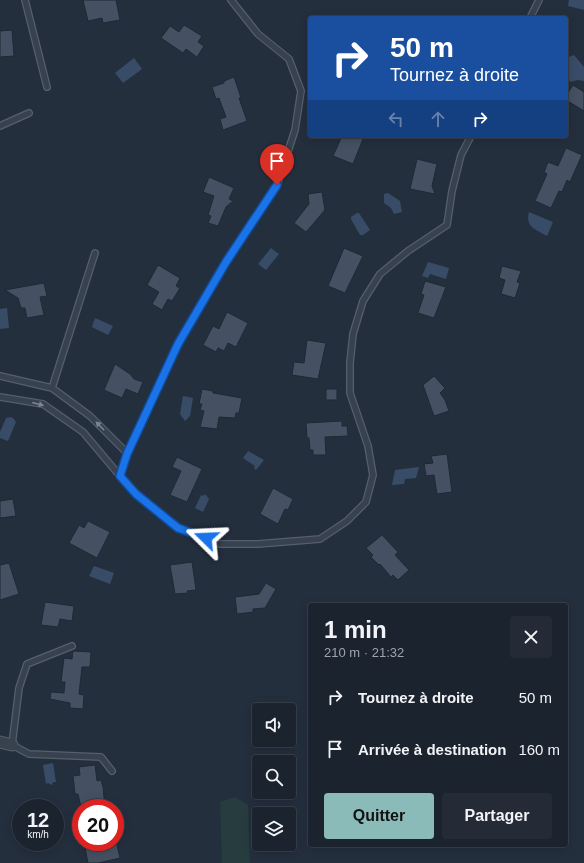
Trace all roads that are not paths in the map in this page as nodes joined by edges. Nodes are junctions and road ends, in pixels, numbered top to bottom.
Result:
1 (25, 0) edge
2 (231, 0) edge
3 (539, 0) edge
4 (531, 16) edge
5 (47, 87) dead end
6 (29, 113) dead end
7 (0, 126) edge
8 (470, 138) edge
9 (95, 254) dead end
10 (0, 376) edge
11 (52, 388) junction
12 (0, 397) edge
13 (127, 454) junction
14 (120, 476) junction
15 (72, 646) dead end
16 (0, 742) edge
17 (12, 745) junction
18 (112, 771) dead end

1 - 5 lane
2 - 13 lane
3 - 4 lane
6 - 7 lane
8 - 14 lane
9 - 11 lane
10 - 11 lane
13 -> 11 lane
12 -> 14 lane
13 - 14 lane
15 - 17 lane
16 - 17 street
17 - 18 lane

